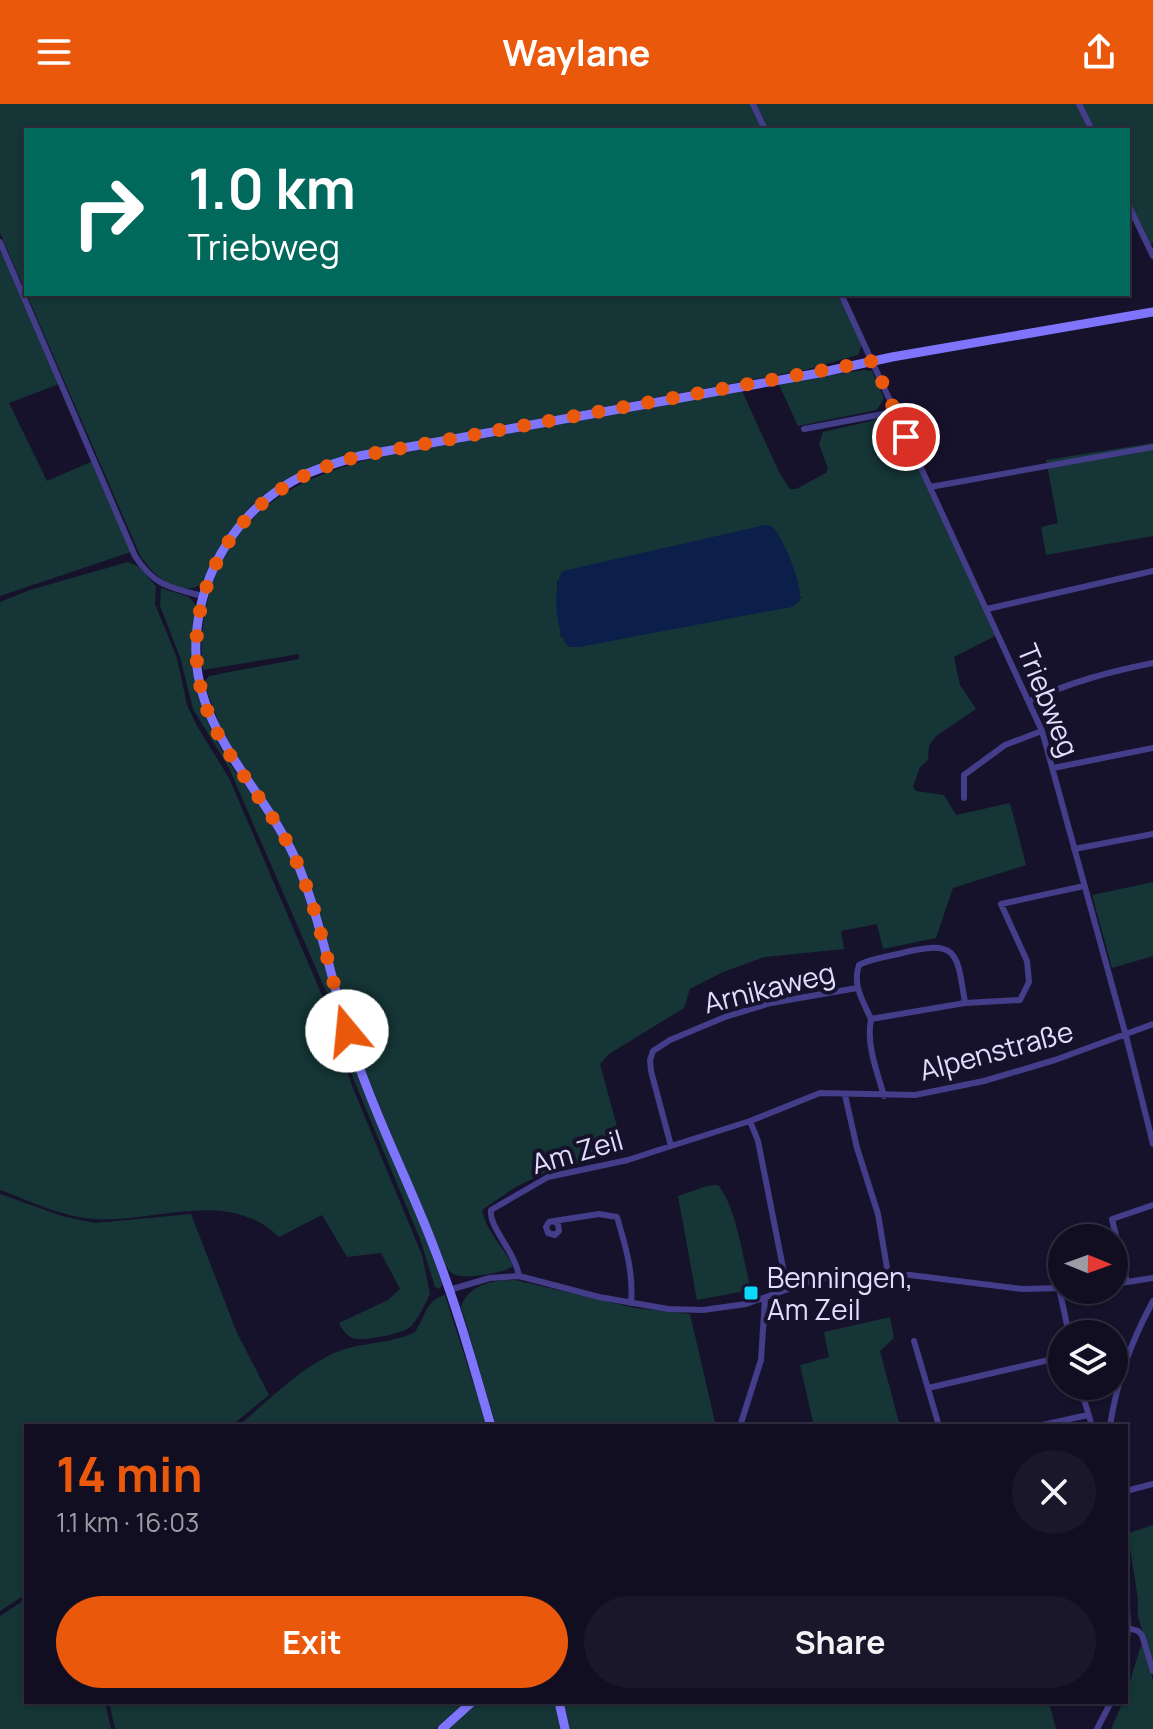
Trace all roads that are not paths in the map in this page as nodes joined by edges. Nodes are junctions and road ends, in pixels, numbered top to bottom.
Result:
1 (753, 104) edge
2 (1079, 104) edge
3 (764, 128) edge
4 (1091, 128) edge
5 (1130, 208) edge
6 (0, 242) edge
7 (1153, 256) edge
8 (842, 296) edge
9 (1153, 312) edge
10 (873, 361) junction
11 (894, 412) junction
12 (804, 429) dead end
13 (1153, 447) edge
14 (930, 487) junction
15 (1153, 571) edge
16 (203, 596) junction
17 (987, 609) junction
18 (1153, 663) edge
19 (1030, 701) junction
20 (1042, 731) junction
21 (1153, 748) edge
22 (1053, 768) junction
23 (964, 798) dead end
24 (1153, 834) edge
25 (1074, 849) junction
26 (1084, 886) junction
27 (857, 988) junction
28 (965, 1003) junction
29 (871, 1019) junction
30 (1153, 1024) edge
31 (1126, 1036) junction
32 (845, 1095) junction
33 (884, 1096) junction
34 (1153, 1106) edge
35 (1145, 1109) junction
36 (750, 1121) junction
37 (1153, 1144) edge
38 (671, 1146) junction
39 (1153, 1205) edge
40 (554, 1221) dead end
41 (1113, 1224) edge
42 (888, 1274) junction
43 (519, 1276) junction
44 (1153, 1278) edge
45 (1128, 1282) edge
46 (787, 1288) junction
47 (1048, 1288) edge
48 (449, 1290) junction
49 (765, 1298) junction
50 (1153, 1301) edge
51 (631, 1303) junction
52 (914, 1341) dead end
53 (1048, 1360) edge
54 (928, 1388) junction
55 (1084, 1400) edge
56 (1088, 1415) junction
57 (490, 1424) edge
58 (741, 1424) edge
59 (938, 1424) edge
60 (1049, 1424) edge
61 (1091, 1424) edge
62 (1110, 1424) edge
63 (1153, 1484) edge
64 (1128, 1490) edge
65 (1128, 1628) edge
66 (1153, 1671) edge
67 (470, 1704) edge
68 (559, 1704) edge
69 (1110, 1704) edge
70 (442, 1729) edge
71 (565, 1729) edge
72 (1097, 1729) edge

1 - 3 street
2 - 4 street
5 - 7 street
6 - 16 street
8 - 10 street, Triebweg
9 - 10 street
10 - 11 street, Triebweg
10 - 16 street
11 - 12 street
11 - 14 street, Triebweg
13 - 14 street
14 - 17 street, Triebweg
15 - 17 street
16 - 48 street
17 - 19 street, Triebweg
18 - 19 street
19 - 20 street, Triebweg
20 - 22 street, Triebweg
20 - 23 street
21 - 22 street
22 - 25 street, Triebweg
24 - 25 street
25 - 26 street, Triebweg
26 - 28 street
26 - 31 street, Triebweg
27 - 28 street, Arnikaweg
27 - 29 street, Arnikaweg
27 - 38 street, Arnikaweg
28 - 29 street
29 - 33 street, Arnikaweg
30 - 31 street, Alpenstraße
31 - 33 street, Alpenstraße
31 - 35 street, Triebweg
32 - 33 street, Alpenstraße
32 - 36 street, Am Zeil
32 - 42 street
34 - 35 street
35 - 37 street, Triebweg
36 - 38 street, Am Zeil
36 - 46 street
38 - 43 street, Am Zeil
39 - 41 street
40 - 51 street
42 - 46 street
42 - 47 street
43 - 48 street
43 - 51 street
44 - 45 street
46 - 49 street
48 - 57 street
49 - 51 street
49 - 58 street
50 - 62 street
52 - 54 street
53 - 54 street
54 - 59 street
55 - 56 street
56 - 60 street
56 - 61 street
63 - 64 street
65 - 66 street
67 - 70 street
68 - 71 street
69 - 72 street

